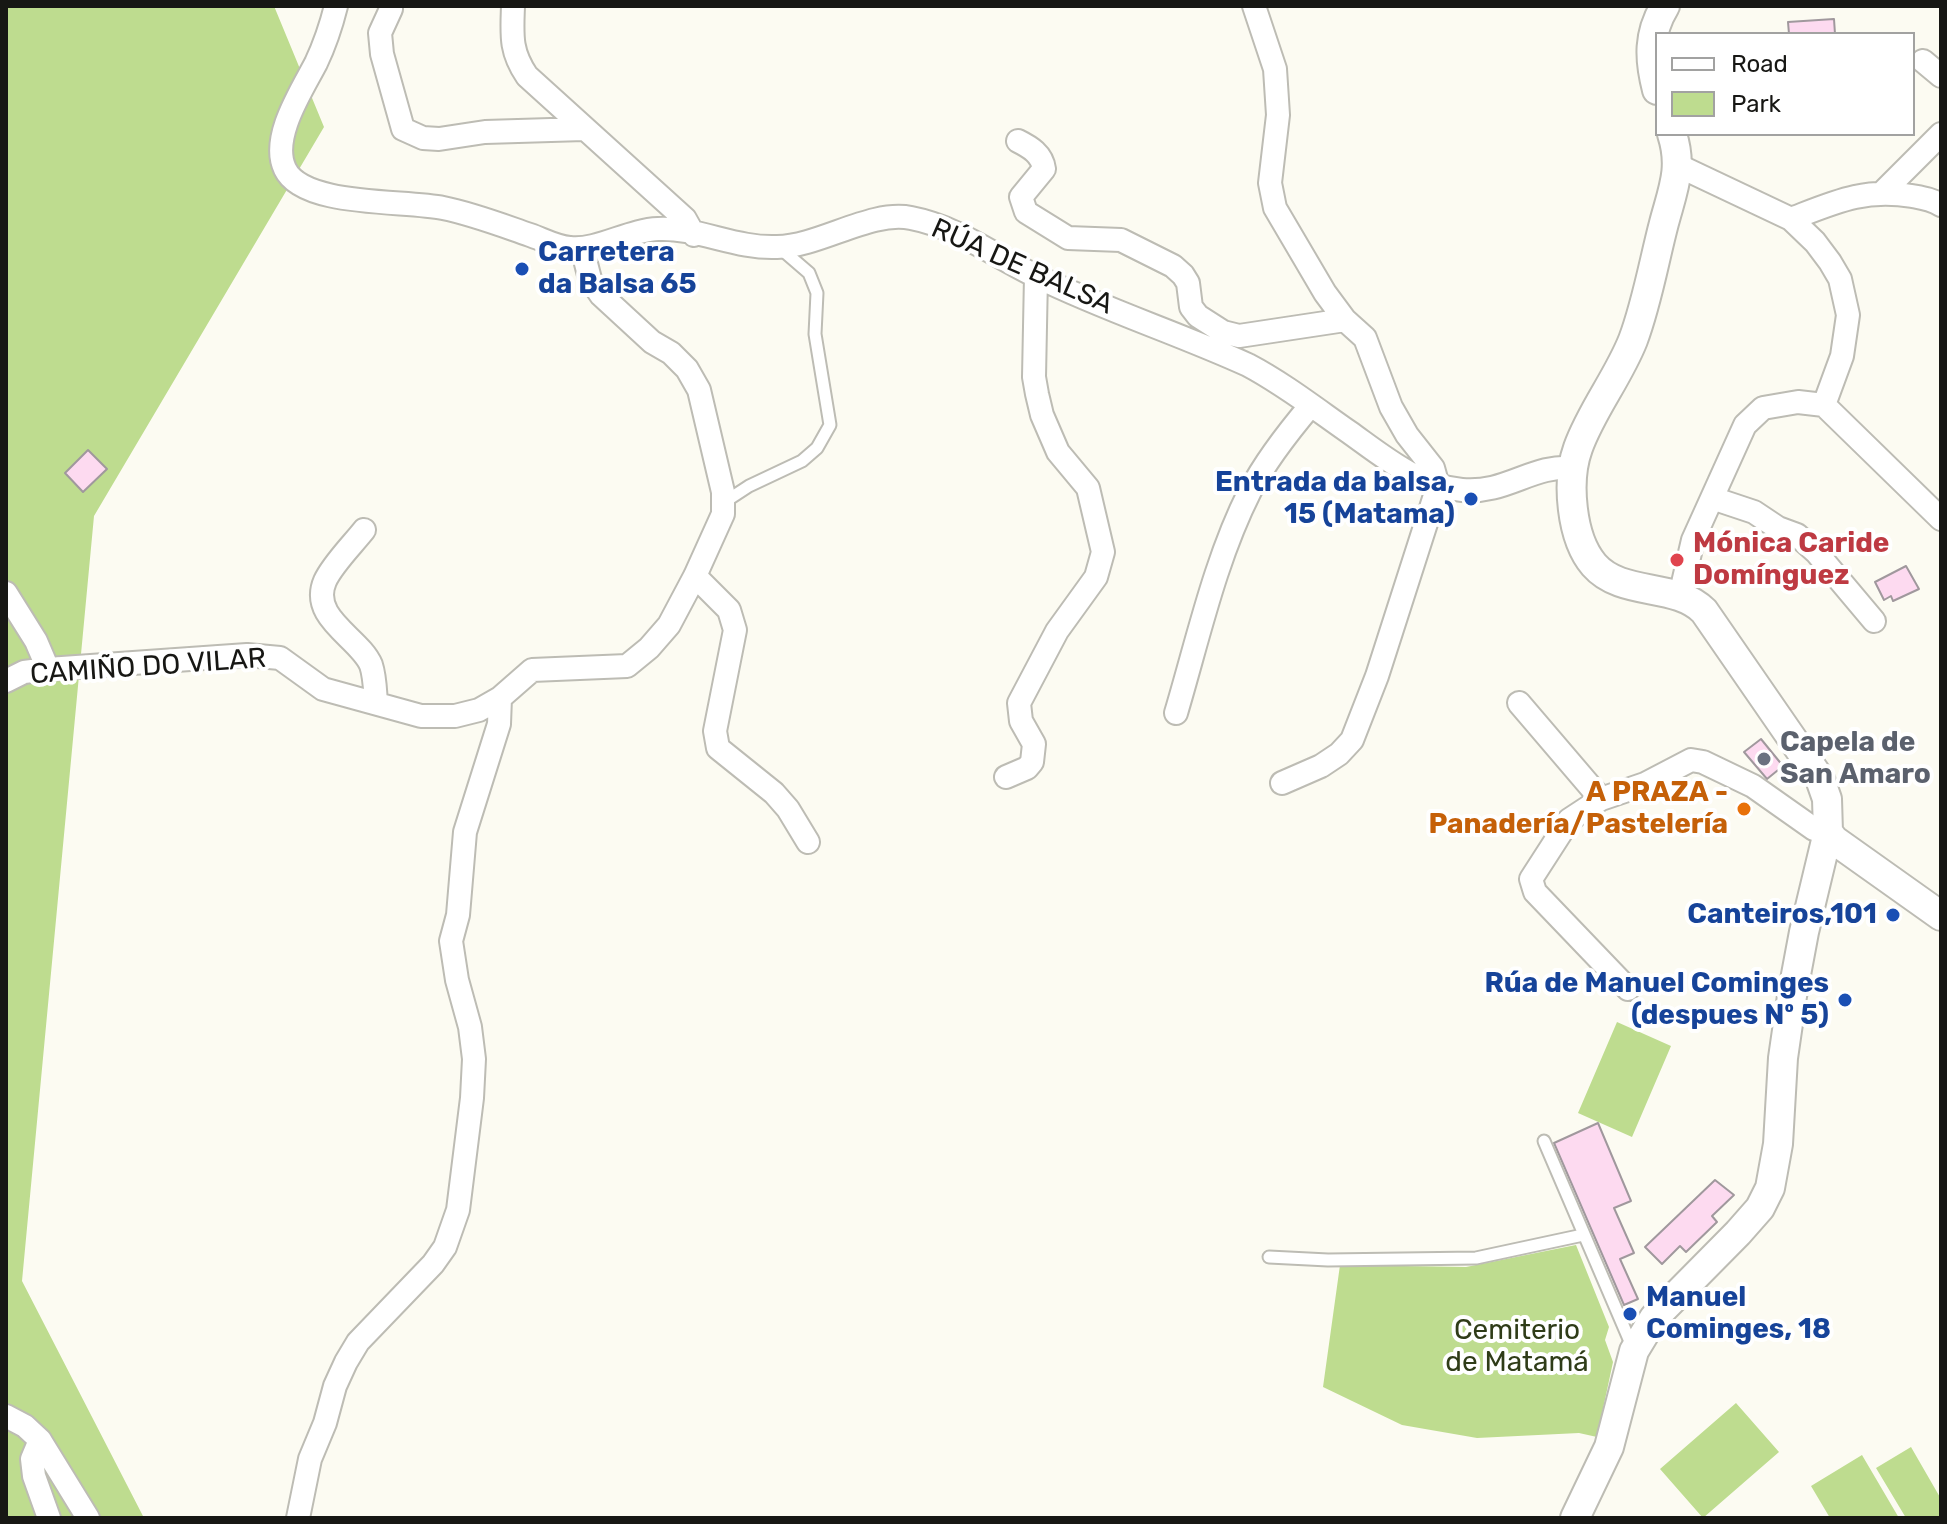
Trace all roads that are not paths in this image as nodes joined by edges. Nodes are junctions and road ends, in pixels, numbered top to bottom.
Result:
1 (336, 6) edge
2 (513, 6) edge
3 (1254, 6) edge
4 (1665, 6) edge
5 (391, 9) dead end
6 (1923, 61) dead end
7 (1941, 76) edge
8 (1655, 79) edge
9 (584, 129) junction
10 (1941, 134) edge
11 (1672, 136) edge
12 (1018, 141) dead end
13 (1679, 166) junction
14 (1884, 191) junction
15 (1941, 205) edge
16 (1791, 219) junction
17 (694, 235) junction
18 (779, 247) junction
19 (582, 248) junction
20 (1036, 276) junction
21 (1191, 307) junction
22 (1345, 320) junction
23 (1203, 346) junction
24 (1311, 405) junction
25 (1824, 405) junction
26 (1574, 468) junction
27 (1438, 486) junction
28 (1712, 498) junction
29 (723, 503) junction
30 (1941, 519) edge
31 (364, 530) dead end
32 (695, 576) junction
33 (6, 593) edge
34 (1680, 596) junction
35 (1874, 621) dead end
36 (48, 669) junction
37 (6, 681) edge
38 (500, 698) junction
39 (376, 703) junction
40 (1519, 703) dead end
41 (1176, 713) dead end
42 (1006, 777) dead end
43 (1282, 783) dead end
44 (1601, 799) junction
45 (1828, 832) junction
46 (808, 842) dead end
47 (1941, 916) edge
48 (1628, 989) dead end
49 (1544, 1141) dead end
50 (1583, 1235) junction
51 (1269, 1257) dead end
52 (1634, 1351) junction
53 (6, 1416) edge
54 (40, 1440) junction
55 (49, 1518) edge
56 (88, 1518) edge
57 (298, 1518) edge
58 (1575, 1518) edge

1 - 19 street, RÚA DE BALSA
2 - 9 street
3 - 22 street
4 - 8 street
5 - 9 street
6 - 7 street
9 - 17 street
10 - 14 street
11 - 13 street
12 - 21 street
13 - 16 street
13 - 26 street
14 - 15 street
14 - 16 street
16 - 25 street
17 - 18 street, RÚA DE BALSA
17 - 19 street, RÚA DE BALSA
18 - 20 street, RÚA DE BALSA
18 - 29 lane
19 - 29 street, CAMIÑO DO VILAR
20 - 23 street, RÚA DE BALSA
20 - 42 street
21 - 22 street
21 - 23 street
22 - 27 street
23 - 24 street, RÚA DE BALSA
24 - 27 street, RÚA DE BALSA
24 - 41 street
25 - 28 street
25 - 30 street
26 - 27 street, RÚA DE BALSA
26 - 34 street
27 - 43 street
28 - 34 street
28 - 35 street
29 - 32 street, CAMIÑO DO VILAR
31 - 39 street
32 - 38 street, CAMIÑO DO VILAR
32 - 46 street
33 - 36 street
34 - 45 street
36 - 37 street, CAMIÑO DO VILAR
36 - 39 street, CAMIÑO DO VILAR
38 - 39 street, CAMIÑO DO VILAR
38 - 57 street
40 - 44 street
44 - 45 street
44 - 48 street
45 - 47 street
45 - 52 street
49 - 50 lane
50 - 51 lane
50 - 52 lane
52 - 58 street
53 - 54 street
54 - 55 street
54 - 56 street

